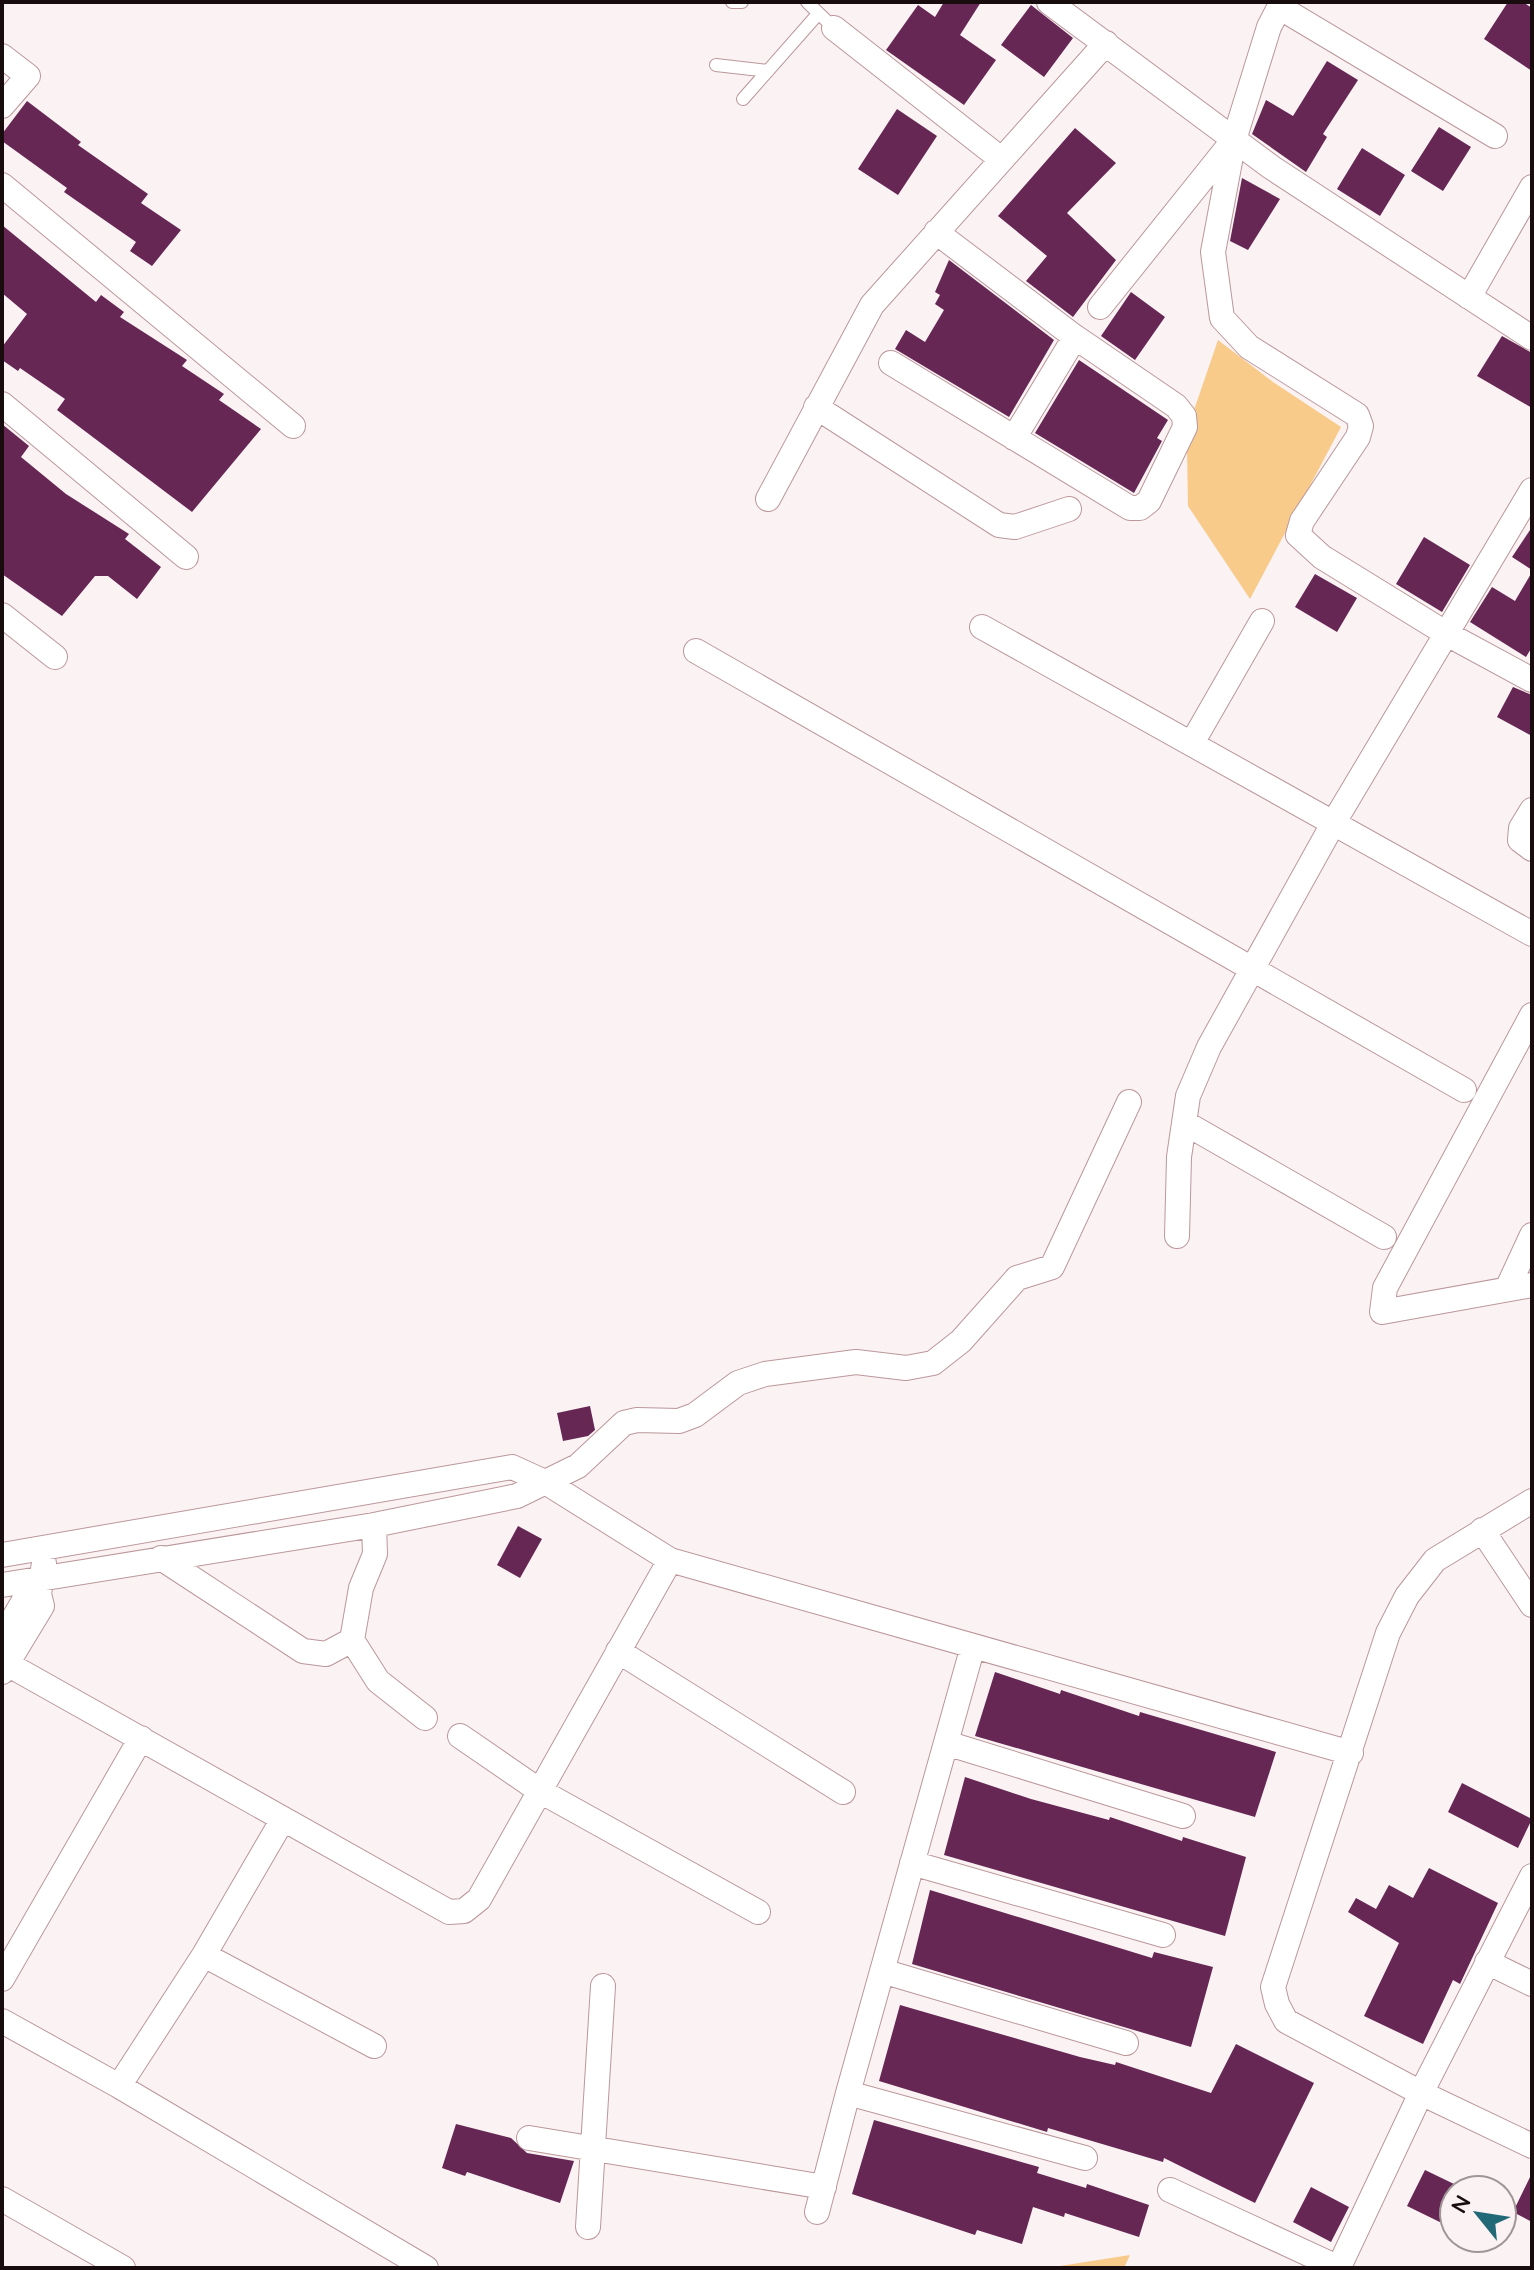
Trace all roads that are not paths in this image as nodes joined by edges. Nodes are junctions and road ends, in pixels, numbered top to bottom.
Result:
1 (732, 2) edge
2 (742, 2) edge
3 (807, 2) edge
4 (1049, 2) edge
5 (1280, 5) edge
6 (826, 21) junction
7 (1106, 43) junction
8 (2, 56) edge
9 (716, 65) dead end
10 (768, 71) junction
11 (743, 99) dead end
12 (2, 106) edge
13 (1495, 136) dead end
14 (1234, 140) junction
15 (1001, 159) junction
16 (2, 185) edge
17 (1532, 187) edge
18 (936, 232) junction
19 (1469, 297) junction
20 (1100, 307) dead end
21 (1075, 337) junction
22 (1532, 338) edge
23 (891, 363) dead end
24 (2, 404) edge
25 (816, 407) junction
26 (293, 426) dead end
27 (1014, 438) junction
28 (1531, 493) edge
29 (768, 499) dead end
30 (1069, 509) dead end
31 (186, 557) dead end
32 (2, 615) edge
33 (1262, 621) dead end
34 (982, 627) dead end
35 (1447, 634) junction
36 (696, 651) dead end
37 (55, 657) dead end
38 (1532, 680) edge
39 (1192, 743) junction
40 (1532, 810) edge
41 (1334, 822) junction
42 (1532, 849) edge
43 (1532, 934) edge
44 (1250, 968) junction
45 (1532, 1015) edge
46 (1464, 1090) dead end
47 (1129, 1102) dead end
48 (1185, 1123) junction
49 (1532, 1235) edge
50 (1177, 1236) dead end
51 (1384, 1237) dead end
52 (1532, 1285) edge
53 (1507, 1289) junction
54 (547, 1483) junction
55 (1532, 1501) edge
56 (374, 1525) junction
57 (1482, 1530) junction
58 (44, 1549) junction
59 (2, 1555) edge
60 (161, 1558) junction
61 (670, 1560) junction
62 (2, 1585) edge
63 (42, 1586) junction
64 (1532, 1605) edge
65 (2, 1638) edge
66 (352, 1640) junction
67 (973, 1646) junction
68 (618, 1651) junction
69 (4, 1665) edge
70 (425, 1718) dead end
71 (460, 1736) dead end
72 (141, 1738) junction
73 (946, 1743) junction
74 (1351, 1753) junction
75 (540, 1791) junction
76 (843, 1792) dead end
77 (1183, 1816) dead end
78 (283, 1819) junction
79 (912, 1863) junction
80 (1532, 1876) edge
81 (758, 1912) dead end
82 (1163, 1935) dead end
83 (204, 1955) junction
84 (1487, 1962) junction
85 (882, 1971) junction
86 (2, 1979) edge
87 (1532, 1984) edge
88 (603, 1986) dead end
89 (2, 2021) edge
90 (1126, 2043) dead end
91 (374, 2046) dead end
92 (119, 2086) junction
93 (848, 2093) junction
94 (1421, 2093) junction
95 (529, 2138) dead end
96 (1532, 2146) edge
97 (593, 2149) junction
98 (1085, 2158) dead end
99 (824, 2187) junction
100 (1170, 2190) dead end
101 (2, 2199) edge
102 (817, 2212) dead end
103 (588, 2227) dead end
104 (123, 2268) edge
105 (426, 2268) edge
106 (1339, 2268) edge

1 - 2 lane
3 - 6 lane
4 - 7 street
5 - 13 street
5 - 14 street
6 - 10 lane
6 - 15 street
7 - 14 street
7 - 15 street
8 - 12 street
9 - 10 lane
10 - 11 lane
14 - 19 street
14 - 20 street
14 - 35 street
15 - 18 street
16 - 26 street
17 - 19 street
18 - 21 street
18 - 25 street
19 - 22 street
21 - 27 street
21 - 27 street
23 - 27 street
24 - 31 street
25 - 29 street
25 - 30 street
28 - 35 street
32 - 37 street
33 - 39 street
34 - 39 street
35 - 38 street
35 - 41 street
36 - 44 street
39 - 41 street
40 - 42 street
41 - 43 street
41 - 44 street
44 - 46 street
44 - 48 street
45 - 53 street
47 - 54 street
48 - 50 street
48 - 51 street
49 - 53 street
52 - 53 street
54 - 56 street
54 - 58 street
54 - 61 street
55 - 57 street
56 - 60 street
56 - 66 street
57 - 64 street
57 - 74 street
58 - 59 street
58 - 63 street
60 - 63 street
60 - 66 street
61 - 67 street
61 - 68 street
62 - 63 street
63 - 65 street
63 - 69 street
66 - 70 street
67 - 73 street
67 - 74 street
68 - 75 street
68 - 76 street
69 - 72 street
71 - 75 street
72 - 78 street
72 - 86 street
73 - 77 street
73 - 79 street
74 - 94 street
75 - 78 street
75 - 81 street
78 - 83 street
79 - 82 street
79 - 85 street
80 - 84 street
83 - 91 street
83 - 92 street
84 - 87 street
84 - 94 street
85 - 90 street
85 - 93 street
88 - 97 street
89 - 92 street
92 - 105 street
93 - 98 street
93 - 99 street
94 - 96 street
94 - 106 street
95 - 97 street
97 - 99 street
97 - 103 street
99 - 102 street
100 - 106 street
101 - 104 street

